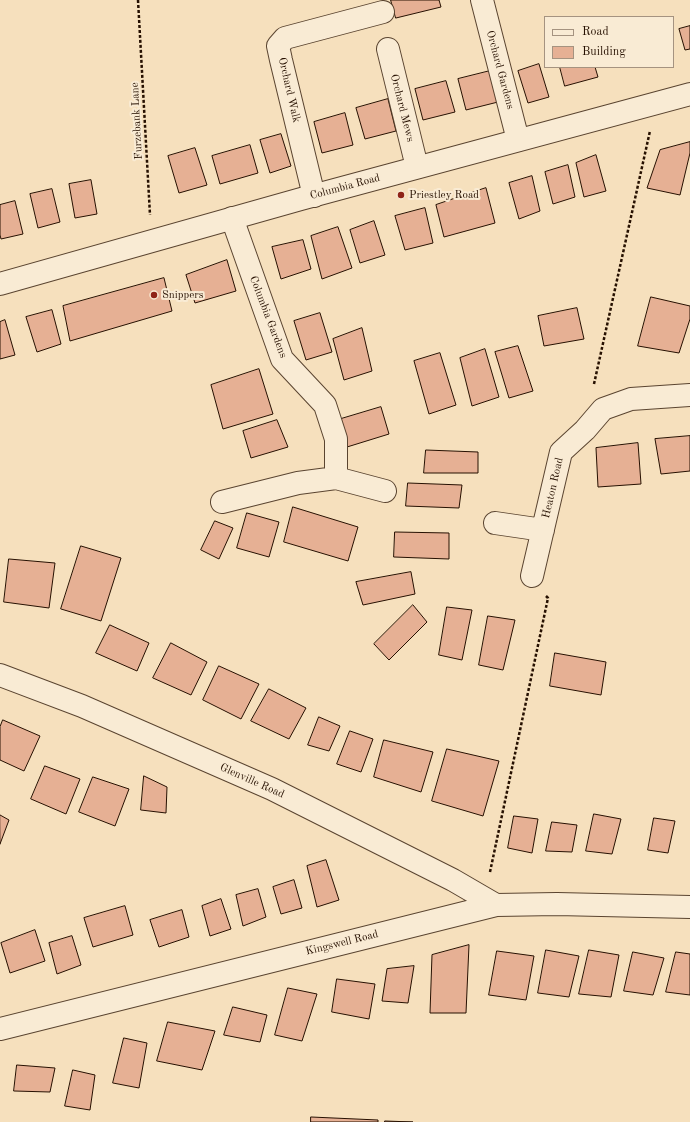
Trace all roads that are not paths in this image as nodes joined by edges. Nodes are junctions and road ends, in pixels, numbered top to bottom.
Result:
1 (482, 0) edge
2 (383, 12) dead end
3 (388, 49) dead end
4 (690, 94) edge
5 (518, 140) junction
6 (417, 167) junction
7 (314, 196) junction
8 (232, 218) junction
9 (0, 284) edge
10 (690, 395) edge
11 (336, 478) junction
12 (385, 491) dead end
13 (222, 502) dead end
14 (495, 523) dead end
15 (543, 530) junction
16 (532, 576) road end
17 (0, 675) edge
18 (490, 901) junction
19 (690, 907) edge
20 (0, 1029) edge

1 - 5 street, Orchard Gardens
2 - 7 street, Orchard Walk
3 - 6 street, Orchard Mews
4 - 5 street, Columbia Road
5 - 6 street, Columbia Road
6 - 7 street, Columbia Road
7 - 8 street, Columbia Road
8 - 9 street, Columbia Road
8 - 11 street, Columbia Gardens
10 - 15 street, Heaton Road
11 - 12 street
11 - 13 street
14 - 15 street
15 - 16 street, Heaton Road
17 - 18 street, Glenville Road
18 - 19 street, Kingswell Road
18 - 20 street, Kingswell Road

